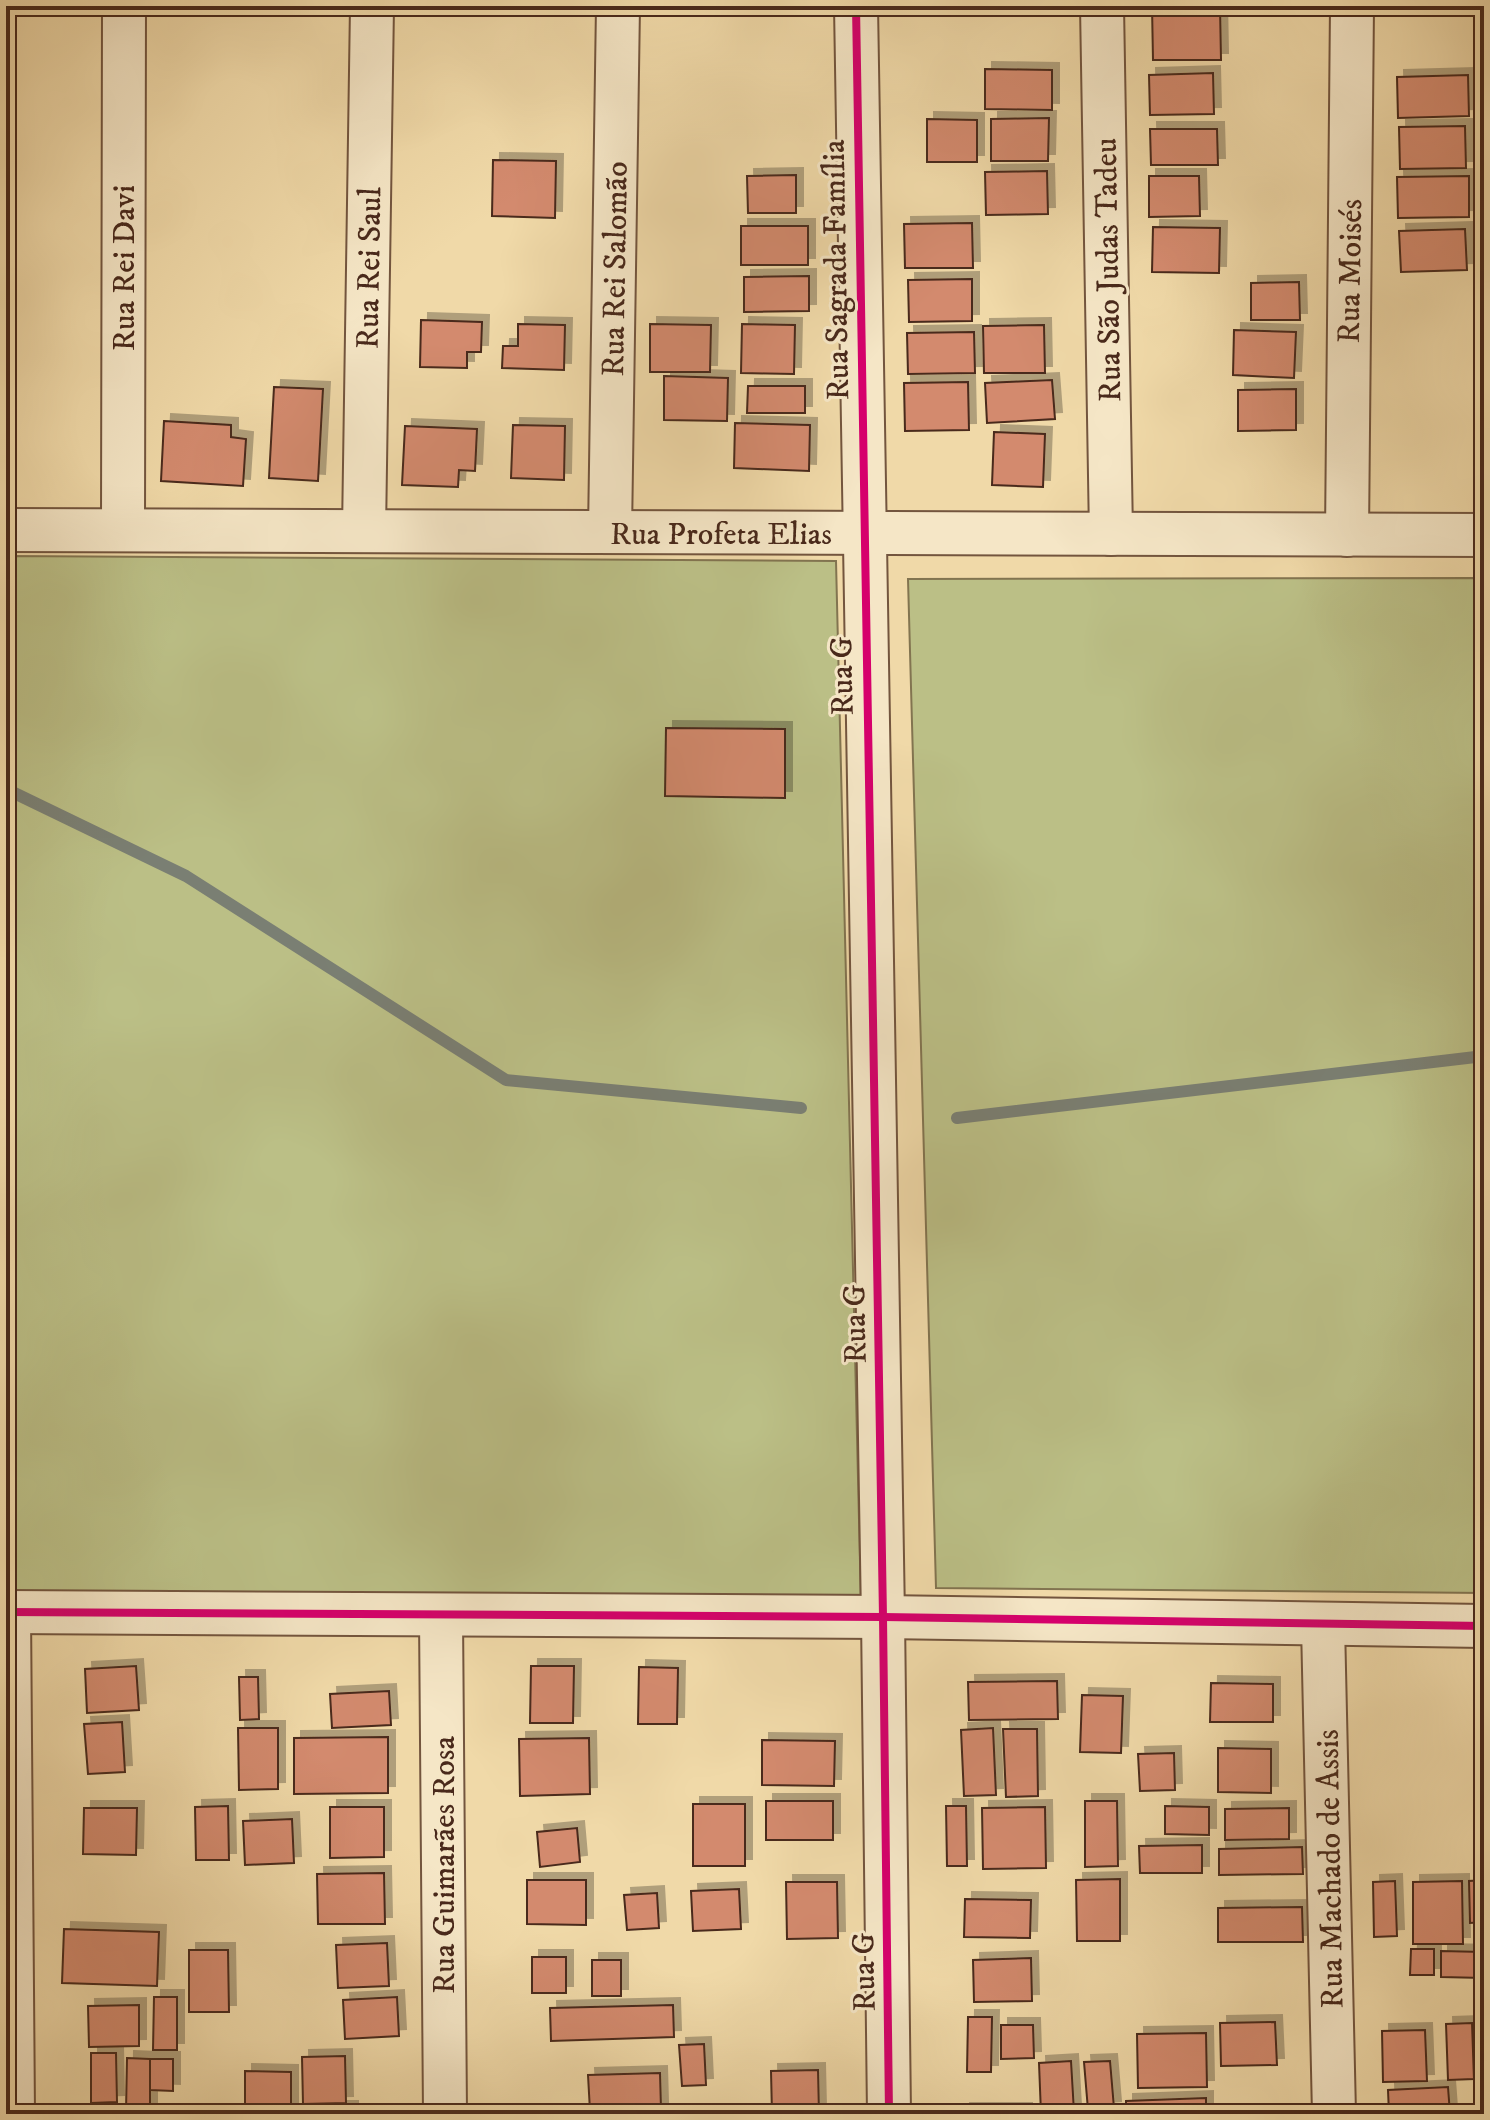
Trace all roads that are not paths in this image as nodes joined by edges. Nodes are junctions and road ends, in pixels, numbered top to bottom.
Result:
1 (124, 6) edge
2 (372, 6) edge
3 (618, 6) edge
4 (856, 6) edge
5 (1102, 6) edge
6 (1352, 6) edge
7 (6, 530) edge
8 (123, 530) junction
9 (364, 531) junction
10 (610, 532) junction
11 (863, 533) junction
12 (1111, 534) junction
13 (1347, 535) junction
14 (1484, 535) edge
15 (8, 1612) edge
16 (441, 1616) junction
17 (883, 1617) junction
18 (1323, 1625) junction
19 (1484, 1626) edge
20 (13, 2114) edge
21 (445, 2114) edge
22 (889, 2114) edge
23 (1334, 2114) edge

1 - 8 street, Rua Rei Davi
2 - 9 street, Rua Rei Saul
3 - 10 street, Rua Rei Salomão
4 - 11 street, Rua Sagrada Família
5 - 12 street, Rua São Judas Tadeu
6 - 13 street, Rua Moisés
7 - 8 street, Rua Profeta Elias
8 - 9 street, Rua Profeta Elias
9 - 10 street, Rua Profeta Elias
10 - 11 street, Rua Profeta Elias
11 - 12 street, Rua Profeta Elias
11 - 17 street, Rua G
12 - 13 street, Rua Profeta Elias
13 - 14 street, Rua Profeta Elias
15 - 16 street
15 - 20 street
16 - 17 street
16 - 21 street, Rua Guimarães Rosa
17 - 18 street
17 - 22 street, Rua G
18 - 19 street
18 - 23 street, Rua Machado de Assis

